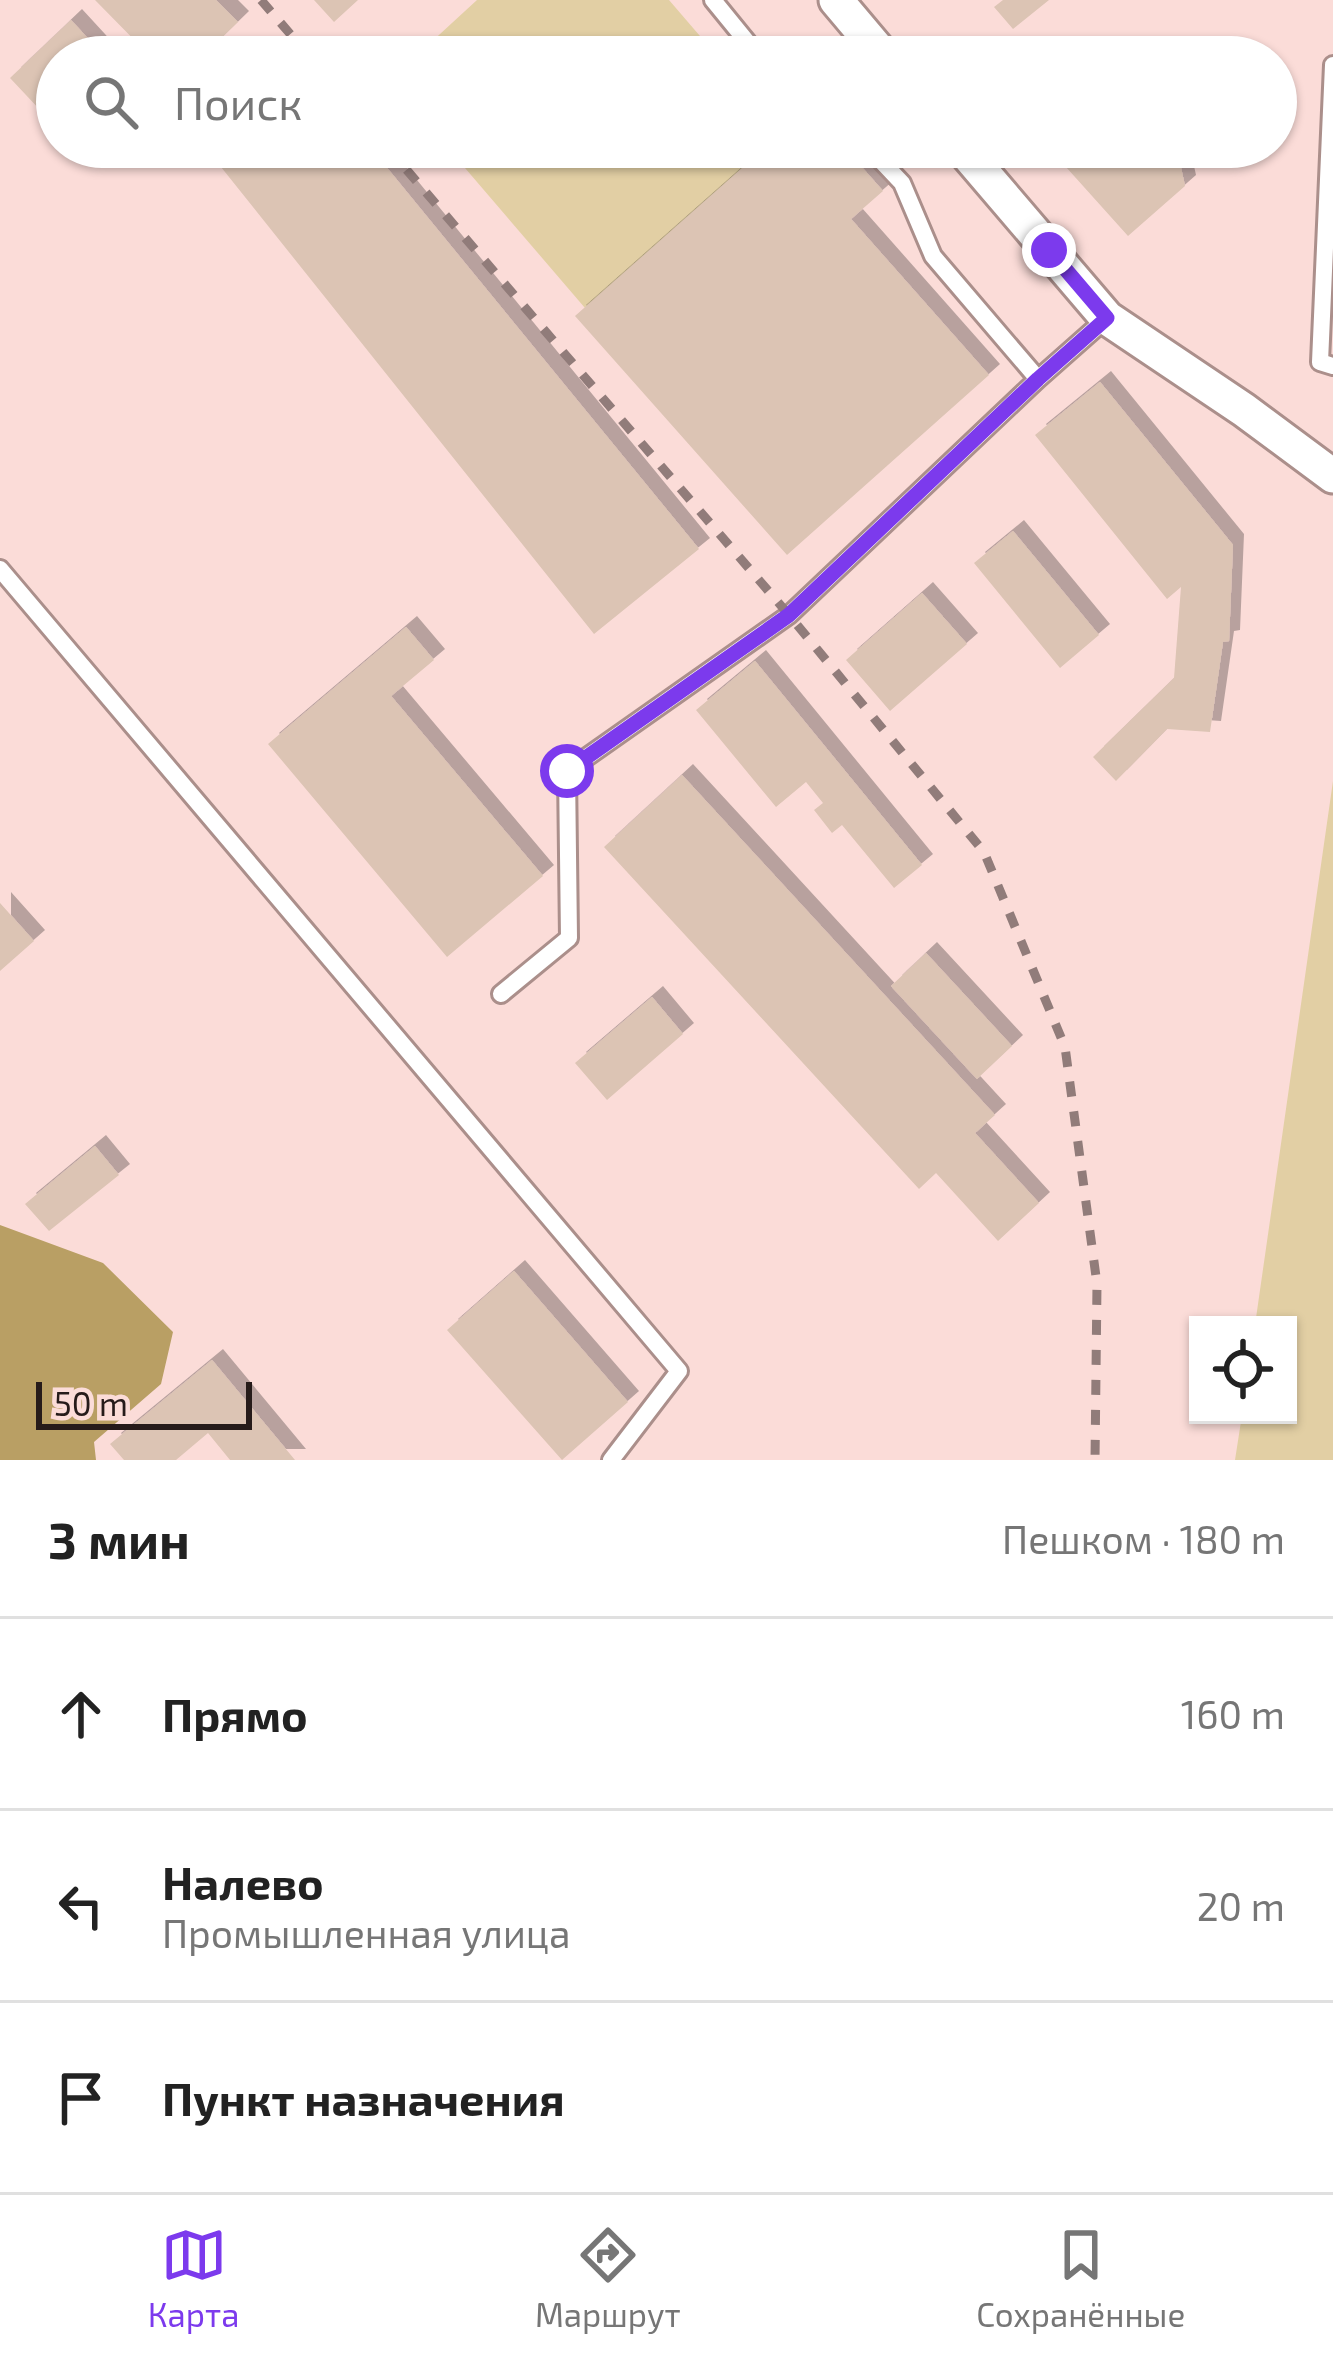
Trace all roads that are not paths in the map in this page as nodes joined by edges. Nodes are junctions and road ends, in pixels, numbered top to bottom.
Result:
1 (713, 0) edge
2 (836, 0) edge
3 (743, 36) edge
4 (866, 36) edge
5 (1333, 65) edge
6 (887, 168) edge
7 (979, 168) edge
8 (1107, 318) junction
9 (1333, 366) edge
10 (1038, 379) junction
11 (1333, 476) edge
12 (0, 569) edge
13 (501, 994) dead end
14 (611, 1460) edge

1 - 3 lane
2 - 4 street
5 - 9 lane
6 - 10 lane
7 - 8 street
8 - 10 lane
8 - 11 street
10 - 13 lane
12 - 14 lane

